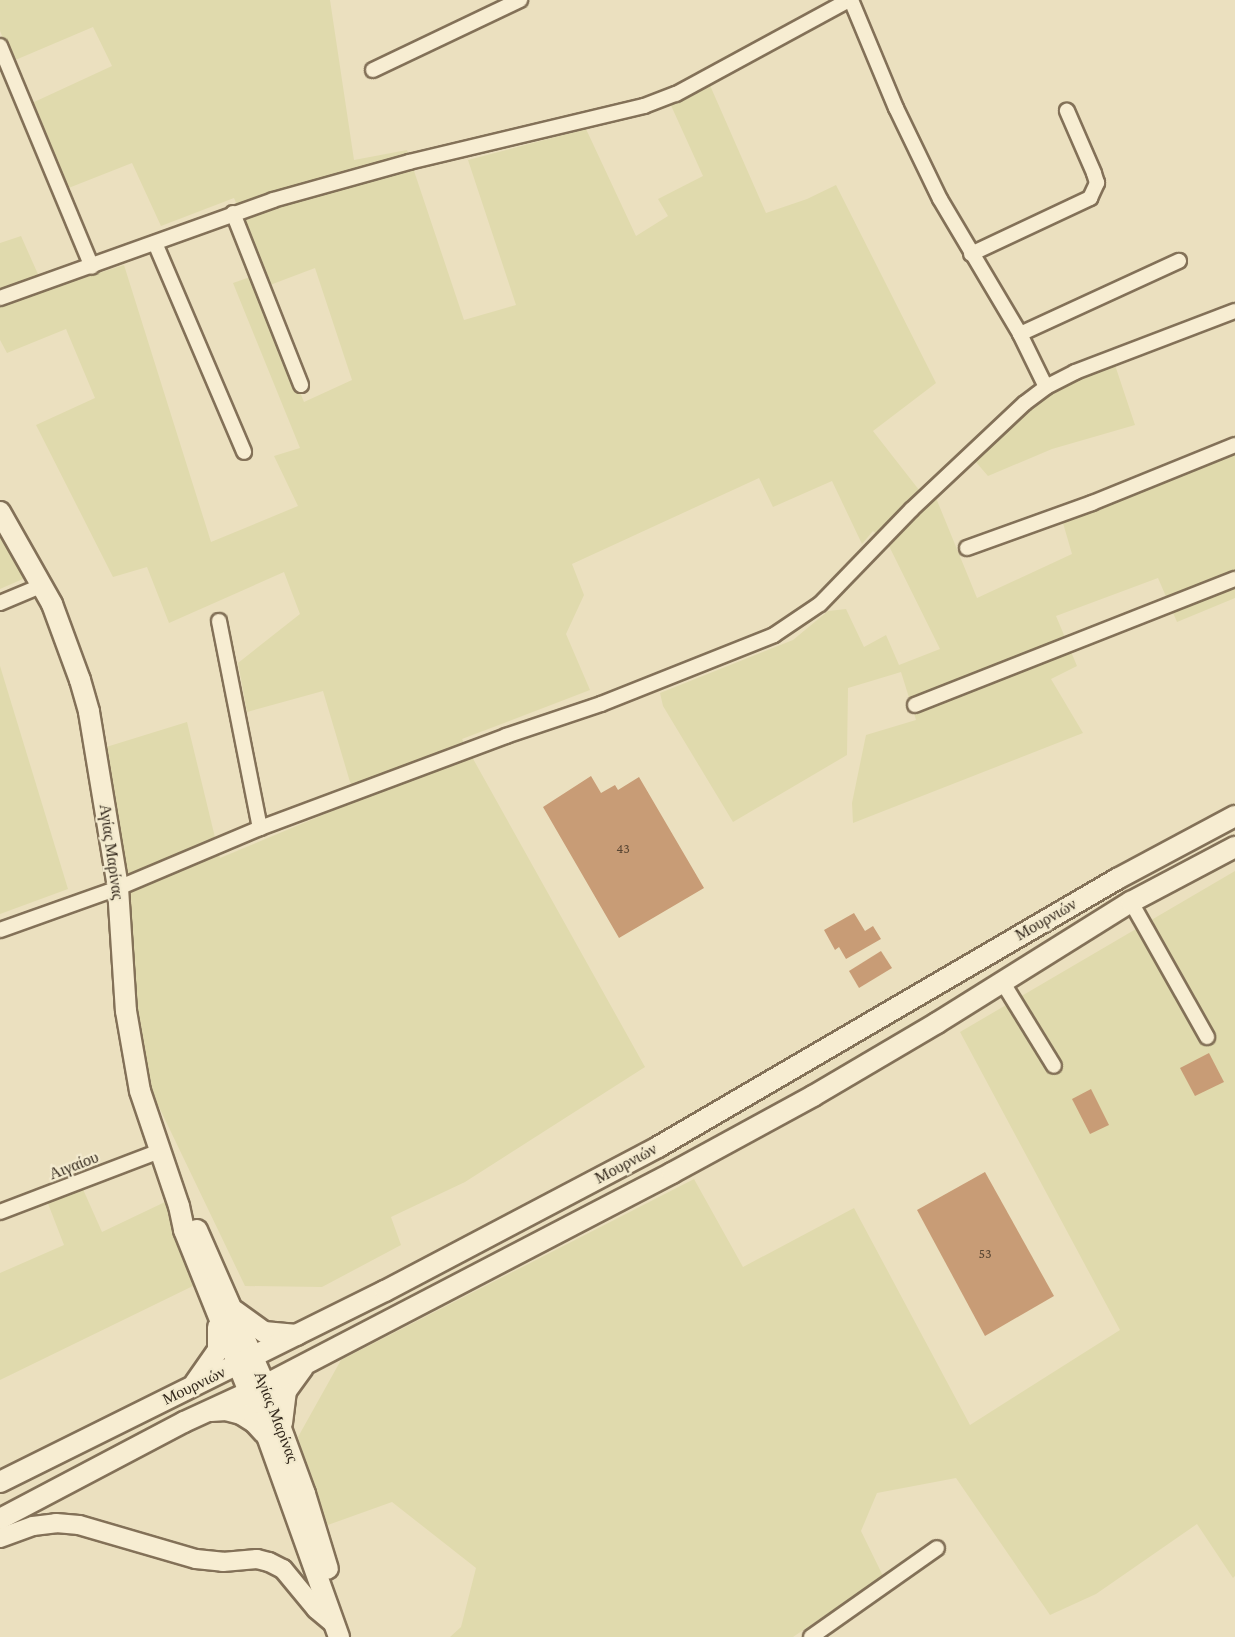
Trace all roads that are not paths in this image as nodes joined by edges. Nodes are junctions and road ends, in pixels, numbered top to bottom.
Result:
1 (519, 0) edge
2 (850, 0) edge
3 (0, 46) edge
4 (373, 70) dead end
5 (1067, 111) dead end
6 (233, 213) junction
7 (155, 243) junction
8 (971, 254) junction
9 (1179, 261) dead end
10 (92, 267) junction
11 (0, 298) edge
12 (1235, 311) edge
13 (1020, 334) junction
14 (301, 385) dead end
15 (1046, 387) junction
16 (1235, 445) edge
17 (244, 452) dead end
18 (0, 512) edge
19 (967, 548) dead end
20 (1235, 579) edge
21 (43, 585) junction
22 (0, 603) edge
23 (219, 621) dead end
24 (915, 705) dead end
25 (1235, 816) edge
26 (260, 828) junction
27 (1235, 847) edge
28 (118, 888) junction
29 (1131, 902) junction
30 (0, 930) edge
31 (1003, 983) junction
32 (1207, 1037) dead end
33 (1054, 1066) dead end
34 (160, 1150) junction
35 (0, 1212) edge
36 (224, 1311) junction
37 (297, 1335) junction
38 (245, 1361) junction
39 (309, 1362) junction
40 (190, 1388) junction
41 (258, 1388) junction
42 (208, 1412) junction
43 (274, 1432) junction
44 (0, 1482) edge
45 (0, 1519) edge
46 (0, 1538) edge
47 (937, 1548) dead end
48 (337, 1631) edge
49 (351, 1637) edge
50 (811, 1637) edge

1 - 4 street
2 - 6 street
2 - 8 street
3 - 10 street
5 - 8 street
6 - 7 street
6 - 14 street
7 - 10 street
7 - 17 street
8 - 13 street
9 - 13 street
10 - 11 street
12 - 15 street
13 - 15 street
15 - 26 street
16 - 19 street
18 - 21 main road, Αγίας Μαρίνας
20 - 24 street
21 - 22 street
21 - 28 main road, Αγίας Μαρίνας
23 - 26 street
25 - 37 main road, Μουρνιών
26 - 28 street
27 - 29 main road, Μουρνιών
28 - 30 street
28 - 34 main road, Αγίας Μαρίνας
29 - 31 main road, Μουρνιών
29 - 32 street
31 - 33 street
31 - 39 main road, Μουρνιών
34 - 35 street, Αιγαίου
34 - 36 main road, Αγίας Μαρίνας
36 - 37 main road
36 - 38 main road, Αγίας Μαρίνας
36 - 40 main road
37 - 38 main road, Μουρνιών
38 - 40 main road, Μουρνιών
38 - 41 main road, Αγίας Μαρίνας
39 - 41 main road, Μουρνιών
39 - 43 main road
40 - 44 main road, Μουρνιών
41 - 42 main road, Μουρνιών
41 - 43 main road, Αγίας Μαρίνας
42 - 43 main road
42 - 45 main road, Μουρνιών
43 - 48 main road, Αγίας Μαρίνας
43 - 49 main road, Αγίας Μαρίνας
46 - 48 street
47 - 50 street

